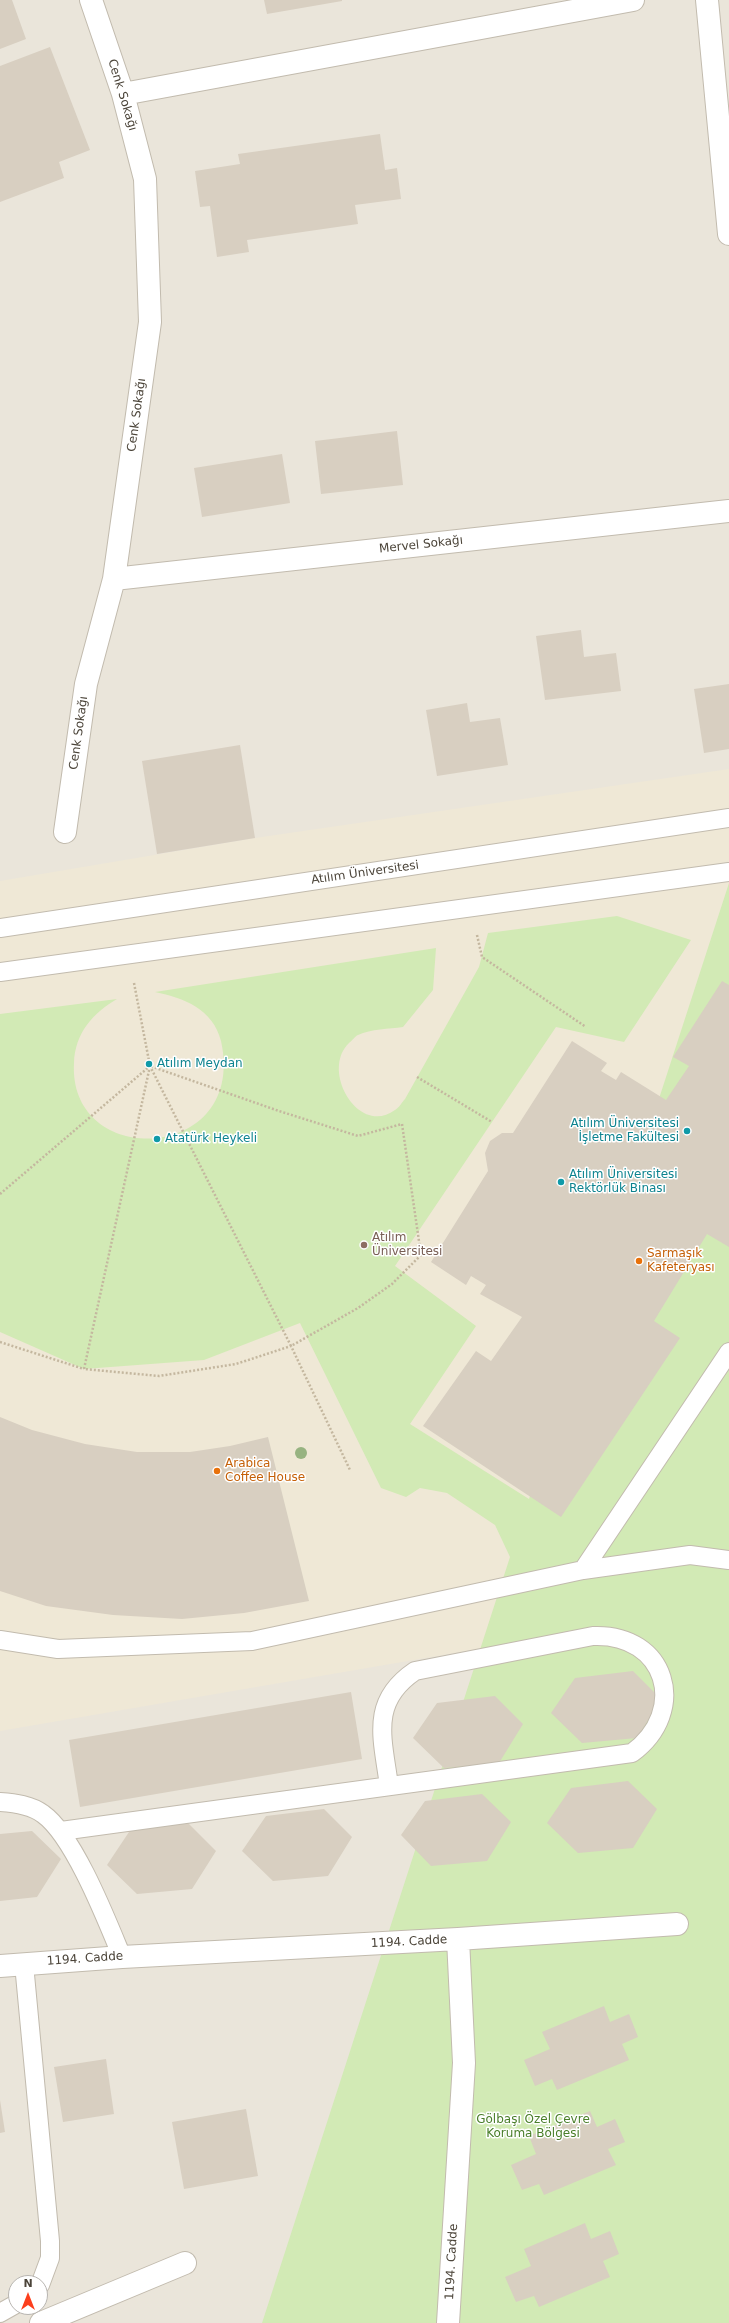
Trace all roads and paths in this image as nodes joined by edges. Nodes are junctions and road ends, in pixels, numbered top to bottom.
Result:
1 (91, 0) edge
2 (633, 0) edge
3 (707, 0) edge
4 (123, 94) junction
5 (729, 234) edge
6 (729, 511) edge
7 (114, 579) junction
8 (729, 818) edge
9 (65, 832) dead end
10 (729, 872) edge
11 (0, 928) edge
12 (476, 930) dead end
13 (0, 972) edge
14 (133, 978) dead end
15 (586, 1026) dead end
16 (150, 1066) junction
17 (417, 1077) dead end
18 (492, 1122) dead end
19 (0, 1194) edge
20 (0, 1342) edge
21 (291, 1346) junction
22 (729, 1352) edge
23 (84, 1368) junction
24 (350, 1470) dead end
25 (729, 1560) edge
26 (583, 1570) junction
27 (0, 1640) edge
28 (389, 1786) junction
29 (0, 1802) edge
30 (61, 1831) junction
31 (677, 1924) dead end
32 (458, 1939) junction
33 (122, 1957) junction
34 (24, 1964) junction
35 (0, 1966) edge
36 (184, 2263) dead end
37 (44, 2275) edge
38 (41, 2323) edge
39 (448, 2323) edge

1 - 4 street, Cenk Sokağı
2 - 4 street
3 - 5 street
4 - 7 street, Cenk Sokağı
6 - 7 street, Mervel Sokağı
7 - 9 street, Cenk Sokağı
8 - 11 lane, Atılım Üniversitesi
10 - 13 lane
12 - 15 path
14 - 16 path
16 - 19 path
16 - 21 path
16 - 21 path
16 - 23 path
17 - 18 path
20 - 23 path
21 - 23 path
21 - 24 path
22 - 26 lane
25 - 26 lane
26 - 27 lane
28 - 28 lane
28 - 30 lane
29 - 30 lane
30 - 33 lane
31 - 32 street
32 - 33 street, 1194. Cadde
32 - 39 street, 1194. Cadde
33 - 34 street, 1194. Cadde
34 - 35 street, 1194. Cadde
34 - 37 lane
36 - 38 street

